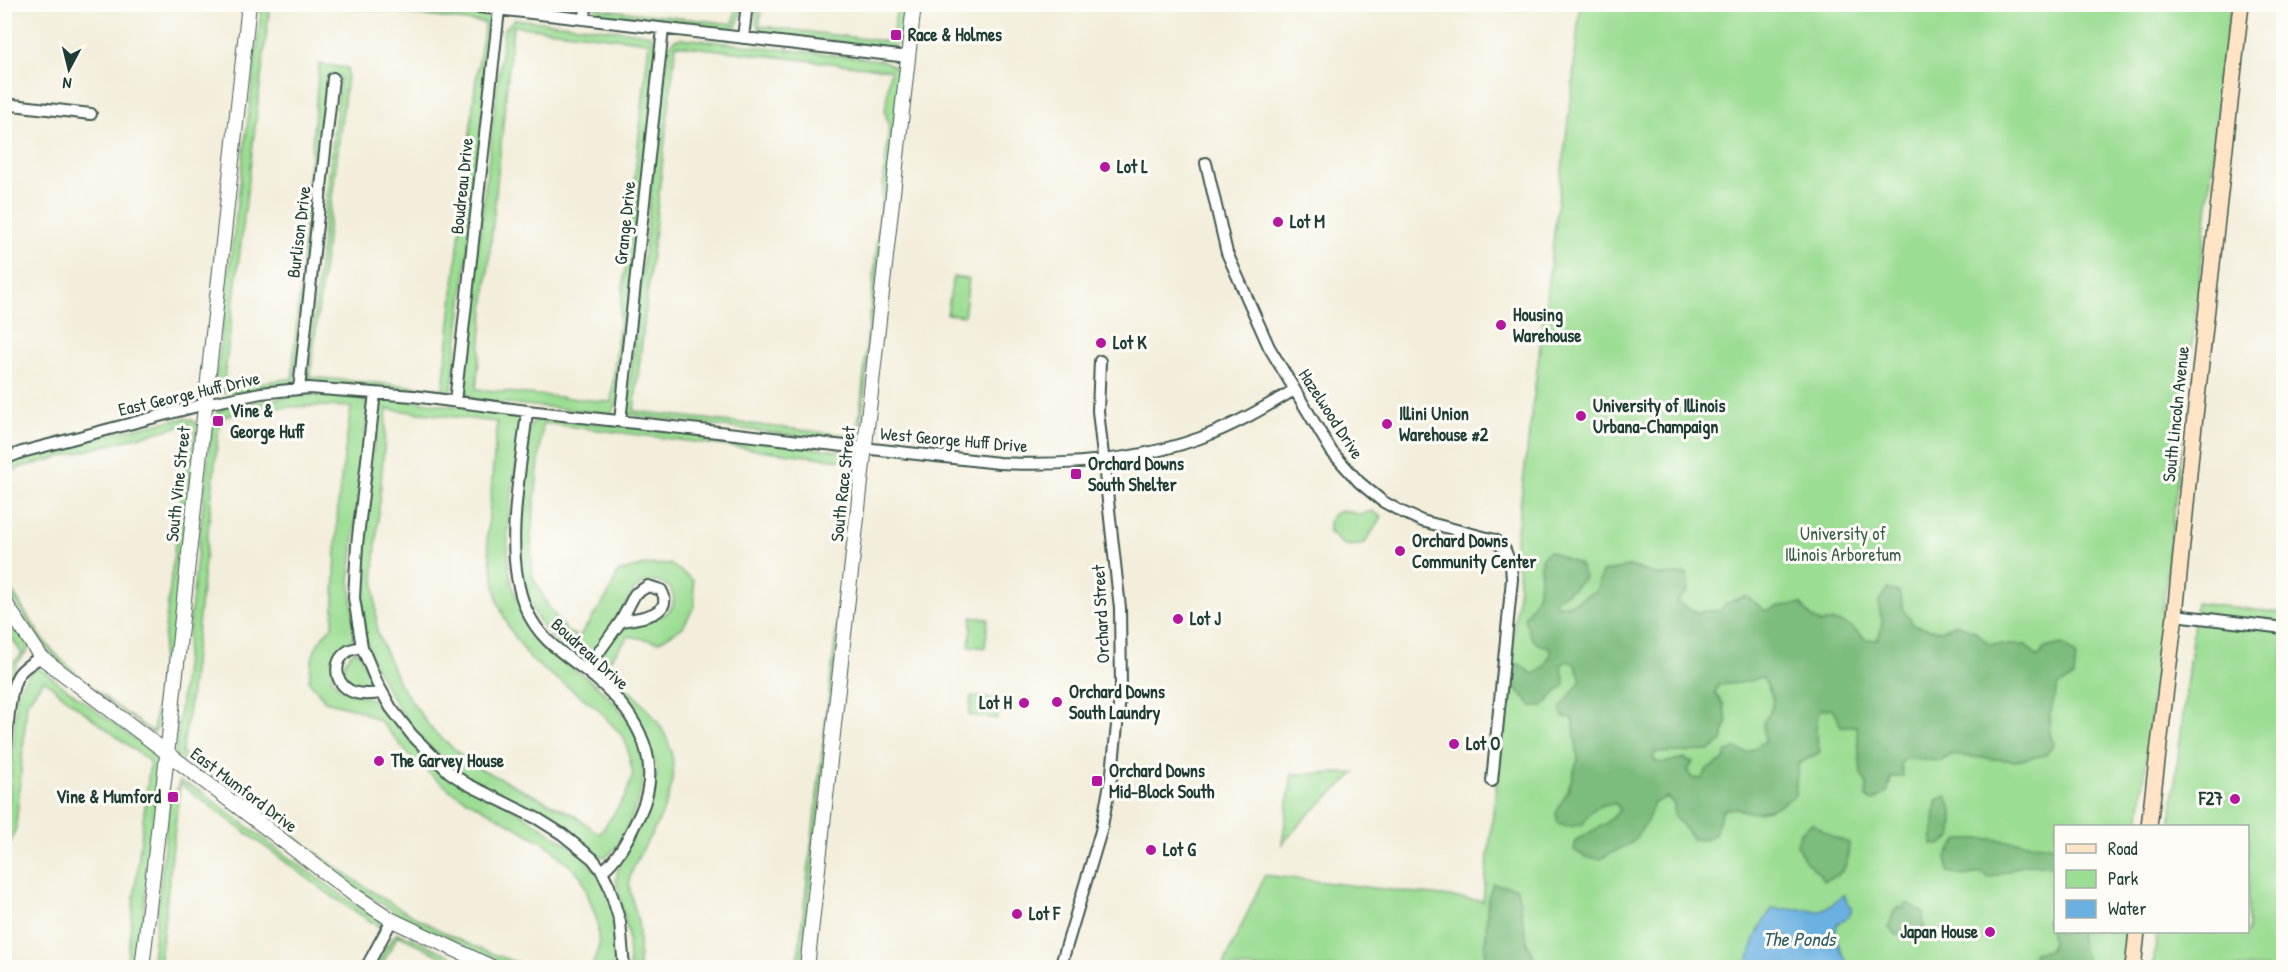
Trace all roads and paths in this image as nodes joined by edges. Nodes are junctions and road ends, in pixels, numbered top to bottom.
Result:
1 (249, 4) edge
2 (454, 4) edge
3 (586, 4) edge
4 (747, 4) edge
5 (914, 4) edge
6 (2241, 4) edge
7 (499, 10) junction
8 (585, 19) junction
9 (663, 29) junction
10 (743, 38) junction
11 (908, 57) junction
12 (333, 78) dead end
13 (4, 104) edge
14 (91, 114) dead end
15 (1206, 163) dead end
16 (1100, 361) dead end
17 (299, 389) junction
18 (1294, 390) junction
19 (375, 393) junction
20 (456, 402) junction
21 (205, 404) junction
22 (527, 411) junction
23 (620, 421) junction
24 (864, 448) junction
25 (4, 459) edge
26 (1102, 459) junction
27 (4, 601) edge
28 (2175, 615) junction
29 (621, 621) dead end
30 (2283, 628) edge
31 (362, 647) junction
32 (41, 657) junction
33 (586, 670) junction
34 (381, 693) junction
35 (167, 755) junction
36 (4, 772) edge
37 (1492, 781) dead end
38 (2149, 825) edge
39 (602, 871) junction
40 (392, 920) junction
41 (2137, 933) edge
42 (142, 968) edge
43 (366, 968) edge
44 (494, 968) edge
45 (624, 968) edge
46 (807, 968) edge
47 (1060, 968) edge
48 (2133, 968) edge

1 - 21 street, South Vine Street
2 - 7 street
3 - 8 street
4 - 10 street
5 - 11 street, South Race Street
6 - 28 main road, South Lincoln Avenue
7 - 8 street
7 - 20 street, Boudreau Drive
8 - 9 street
9 - 10 street
9 - 23 street, Grange Drive
10 - 11 street
11 - 24 street, South Race Street
12 - 17 street, Burlison Drive
13 - 14 street
15 - 18 street, Hazelwood Drive
16 - 26 street, Orchard Street
17 - 19 street, East George Huff Drive
17 - 21 street, East George Huff Drive
18 - 26 street, West George Huff Drive
18 - 37 street, Hazelwood Drive
19 - 20 street, East George Huff Drive
19 - 31 street
20 - 22 street, East George Huff Drive
21 - 25 street, East George Huff Drive
21 - 35 street, South Vine Street
22 - 23 street, West George Huff Drive
22 - 33 street, Boudreau Drive
23 - 24 street, West George Huff Drive
24 - 26 street, West George Huff Drive
24 - 46 street, South Race Street
26 - 47 street, Orchard Street
27 - 32 street, East Mumford Drive
28 - 30 street
28 - 38 main road, South Lincoln Avenue
29 - 33 street
31 - 34 street
31 - 34 street
32 - 35 street, East Mumford Drive
32 - 36 street
33 - 39 street, Boudreau Drive
34 - 39 street
35 - 40 street, East Mumford Drive
35 - 42 street, South Vine Street
39 - 45 street
40 - 43 street
40 - 44 street, East Mumford Drive
41 - 48 main road

